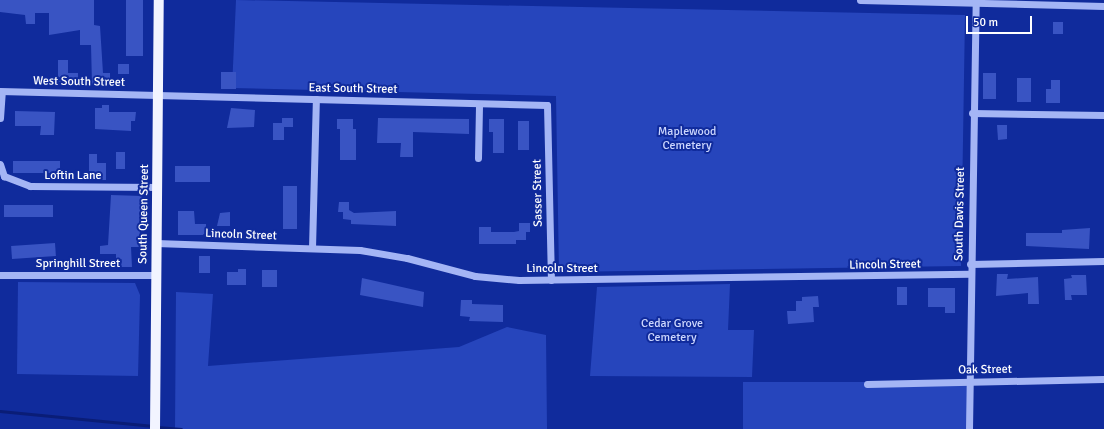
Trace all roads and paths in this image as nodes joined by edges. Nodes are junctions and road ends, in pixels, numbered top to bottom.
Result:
1 (159, 0) edge
2 (860, 0) edge
3 (975, 1) edge
4 (1104, 6) edge
5 (1, 92) edge
6 (158, 95) junction
7 (316, 100) junction
8 (480, 104) junction
9 (547, 105) joint
10 (972, 112) junction
11 (1104, 115) edge
12 (0, 118) edge
13 (478, 158) dead end
14 (0, 164) edge
15 (157, 187) junction
16 (156, 243) junction
17 (312, 248) junction
18 (1104, 262) edge
19 (970, 264) junction
20 (970, 274) junction
21 (0, 275) edge
22 (156, 275) junction
23 (551, 280) junction
24 (1104, 379) edge
25 (969, 382) junction
26 (867, 384) dead end
27 (155, 429) edge
28 (969, 429) edge

1 - 6 main road, South Queen Street
2 - 3 street
3 - 4 street
3 - 10 street, South Davis Street
5 - 6 street, West South Street
5 - 12 street
6 - 7 street, East South Street
6 - 15 main road, South Queen Street
7 - 8 street, East South Street
7 - 17 street
8 - 9 street, East South Street
8 - 13 street
9 - 23 street, Sasser Street
10 - 11 street
10 - 19 street, South Davis Street
14 - 15 street, Loftin Lane
15 - 16 main road, South Queen Street
16 - 17 street, Lincoln Street
16 - 22 main road, South Queen Street
17 - 23 street, Lincoln Street
18 - 19 street
19 - 20 street, South Davis Street
20 - 23 street, Lincoln Street
20 - 25 street, South Davis Street
21 - 22 street, Springhill Street
22 - 27 main road, South Queen Street
24 - 25 street, Oak Street
25 - 26 street, Oak Street
25 - 28 street, South Davis Street

